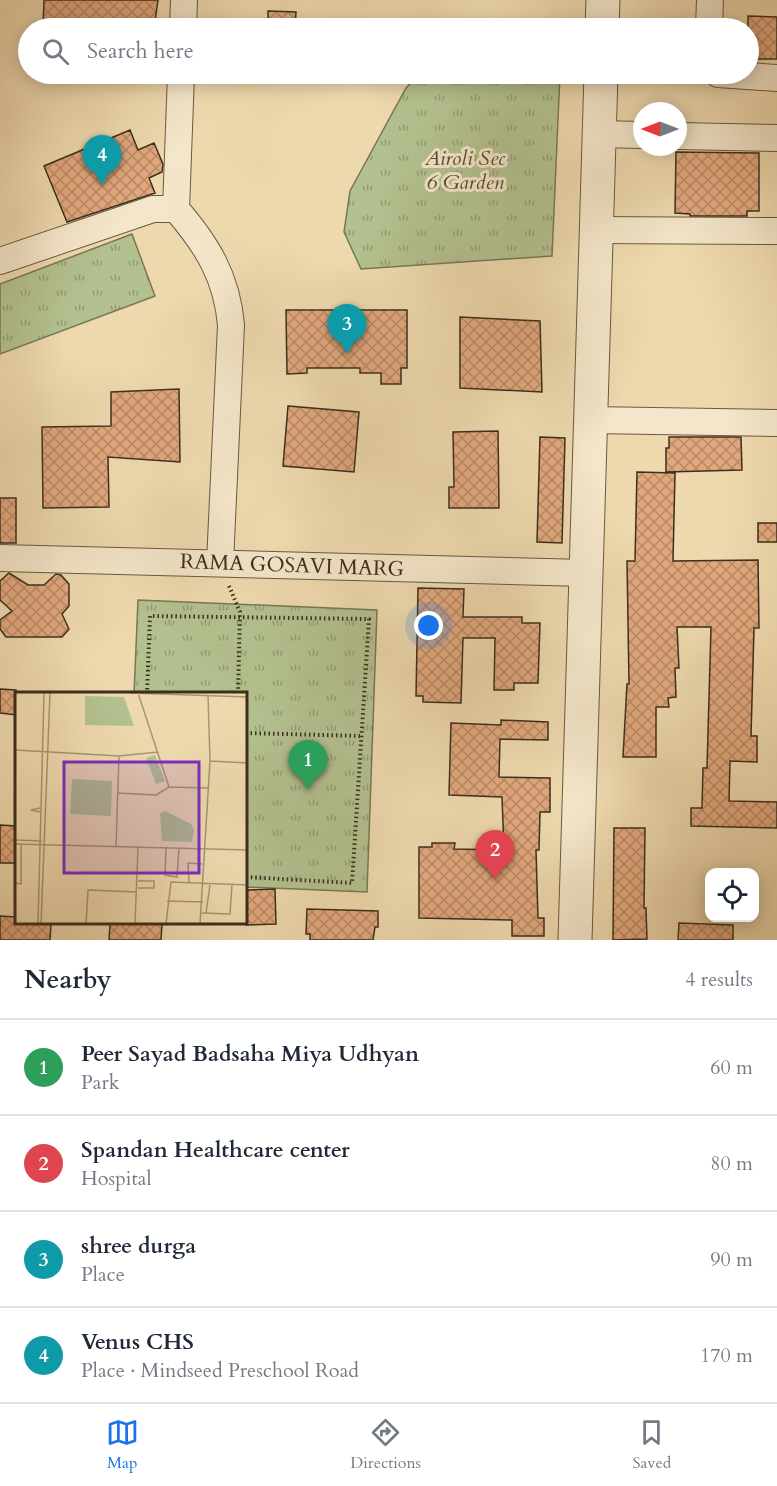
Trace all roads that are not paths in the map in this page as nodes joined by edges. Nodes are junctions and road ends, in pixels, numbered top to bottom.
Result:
1 (184, 0) edge
2 (603, 0) edge
3 (710, 0) edge
4 (183, 18) edge
5 (602, 18) edge
6 (709, 18) edge
7 (759, 77) edge
8 (777, 78) edge
9 (181, 84) edge
10 (601, 84) edge
11 (599, 134) junction
12 (633, 135) edge
13 (687, 136) edge
14 (777, 138) edge
15 (176, 209) junction
16 (596, 230) junction
17 (777, 231) edge
18 (0, 261) edge
19 (590, 420) junction
20 (777, 423) edge
21 (0, 558) edge
22 (220, 563) junction
23 (585, 573) junction
24 (575, 940) edge

1 - 4 street
2 - 5 street
3 - 6 street
7 - 8 street
9 - 15 street
10 - 11 street
11 - 12 street
11 - 16 street
13 - 14 street
15 - 18 street
15 - 22 street
16 - 17 street
16 - 19 street
19 - 20 street
19 - 23 street
21 - 22 street, RAMA GOSAVI MARG
22 - 23 street, RAMA GOSAVI MARG
23 - 24 street

